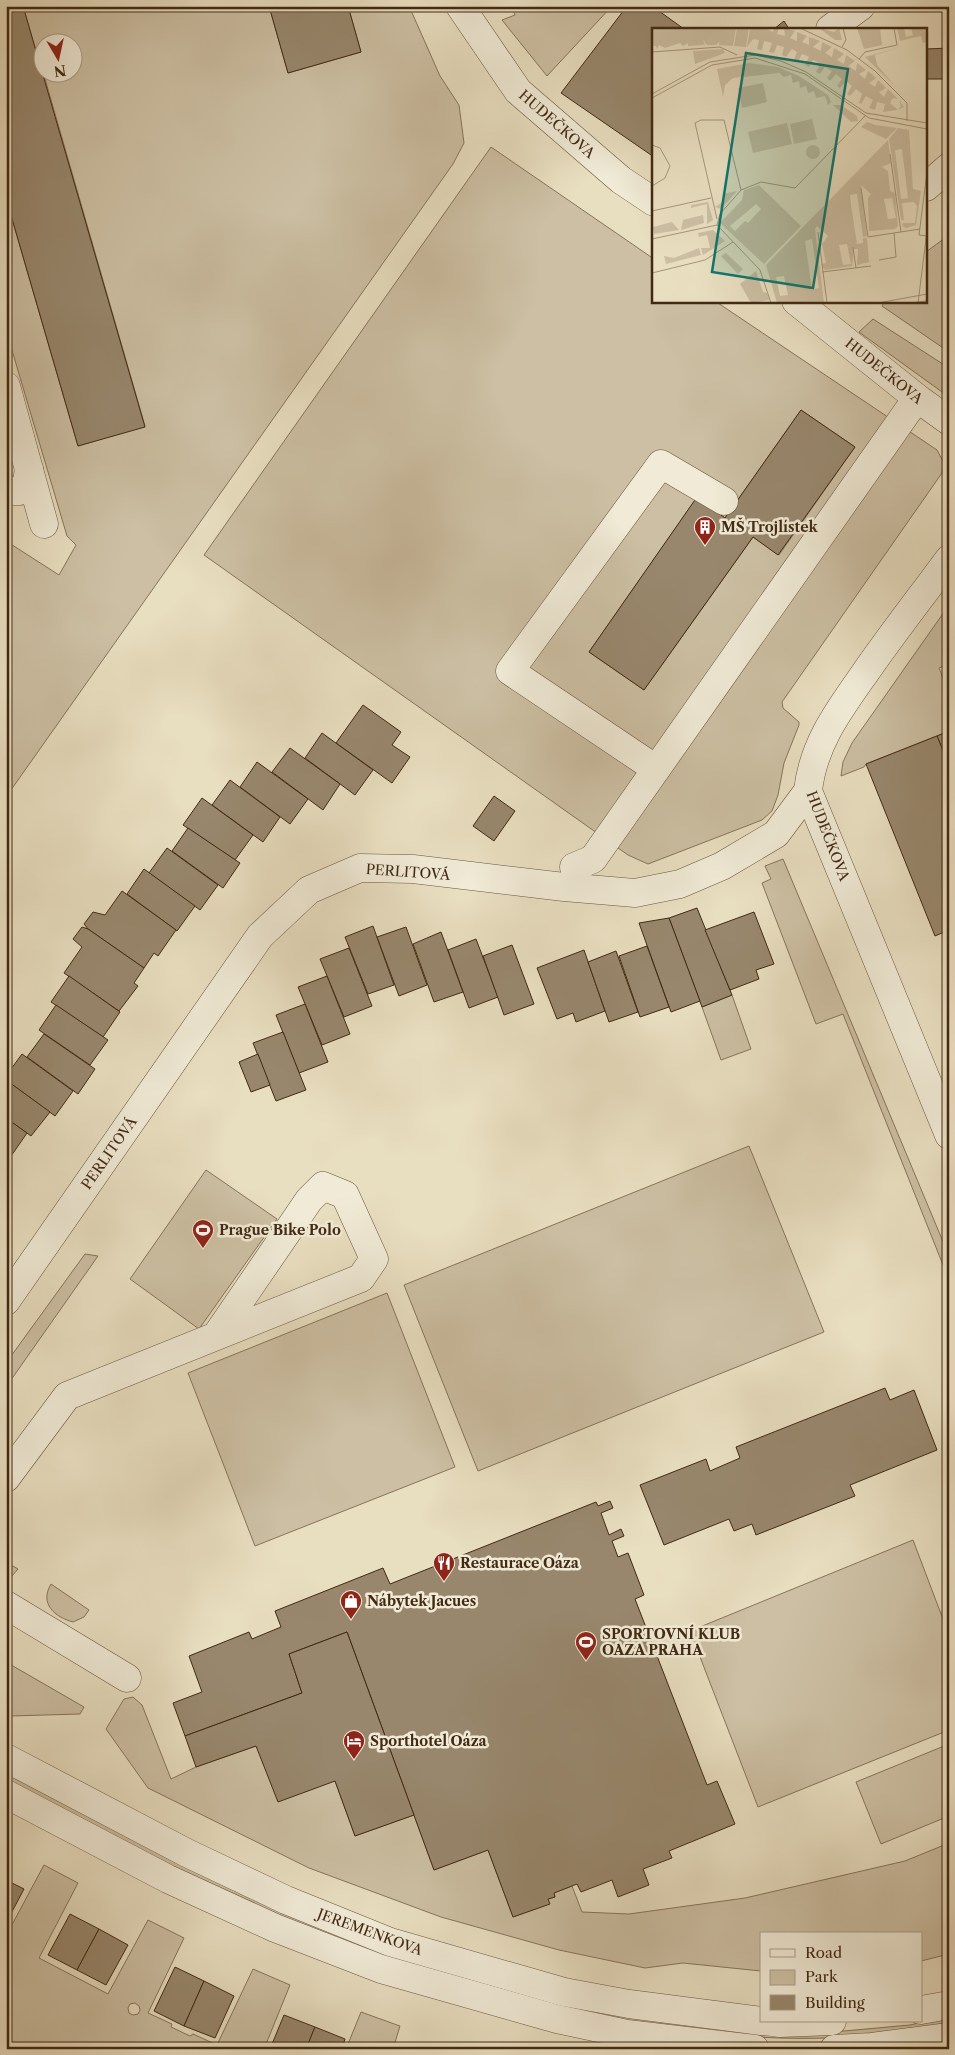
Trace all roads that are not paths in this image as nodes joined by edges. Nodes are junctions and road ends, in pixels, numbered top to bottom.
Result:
1 (460, 6) edge
2 (861, 6) edge
3 (831, 28) edge
4 (949, 168) edge
5 (928, 185) edge
6 (652, 201) edge
7 (806, 304) edge
8 (6, 386) edge
9 (917, 398) junction
10 (949, 421) edge
11 (29, 469) junction
12 (6, 491) edge
13 (724, 501) dead end
14 (44, 524) dead end
15 (949, 559) edge
16 (656, 769) junction
17 (808, 791) junction
18 (574, 867) dead end
19 (949, 1135) edge
20 (6, 1301) edge
21 (216, 1336) junction
22 (6, 1478) edge
23 (6, 1605) edge
24 (127, 1678) dead end
25 (6, 1758) edge
26 (6, 1794) edge
27 (489, 1972) junction
28 (480, 1998) junction
29 (949, 2005) edge
30 (922, 2010) edge
31 (760, 2021) edge
32 (772, 2022) edge
33 (806, 2022) edge
34 (949, 2037) edge
35 (755, 2049) edge
36 (834, 2049) edge

1 - 6 street, HUDEČKOVA
2 - 3 street
4 - 5 street
7 - 9 street, HUDEČKOVA
8 - 11 street
9 - 10 street, HUDEČKOVA
9 - 16 street
11 - 12 street
11 - 14 street
13 - 16 street
15 - 17 street, HUDEČKOVA
16 - 18 street
17 - 19 street, HUDEČKOVA
17 - 20 street, PERLITOVÁ
21 - 21 street
21 - 22 street
23 - 24 street
25 - 27 street, JEREMENKOVA
26 - 28 street
27 - 28 street
27 - 31 street, JEREMENKOVA
28 - 35 street
29 - 30 street
32 - 33 street
34 - 36 street

